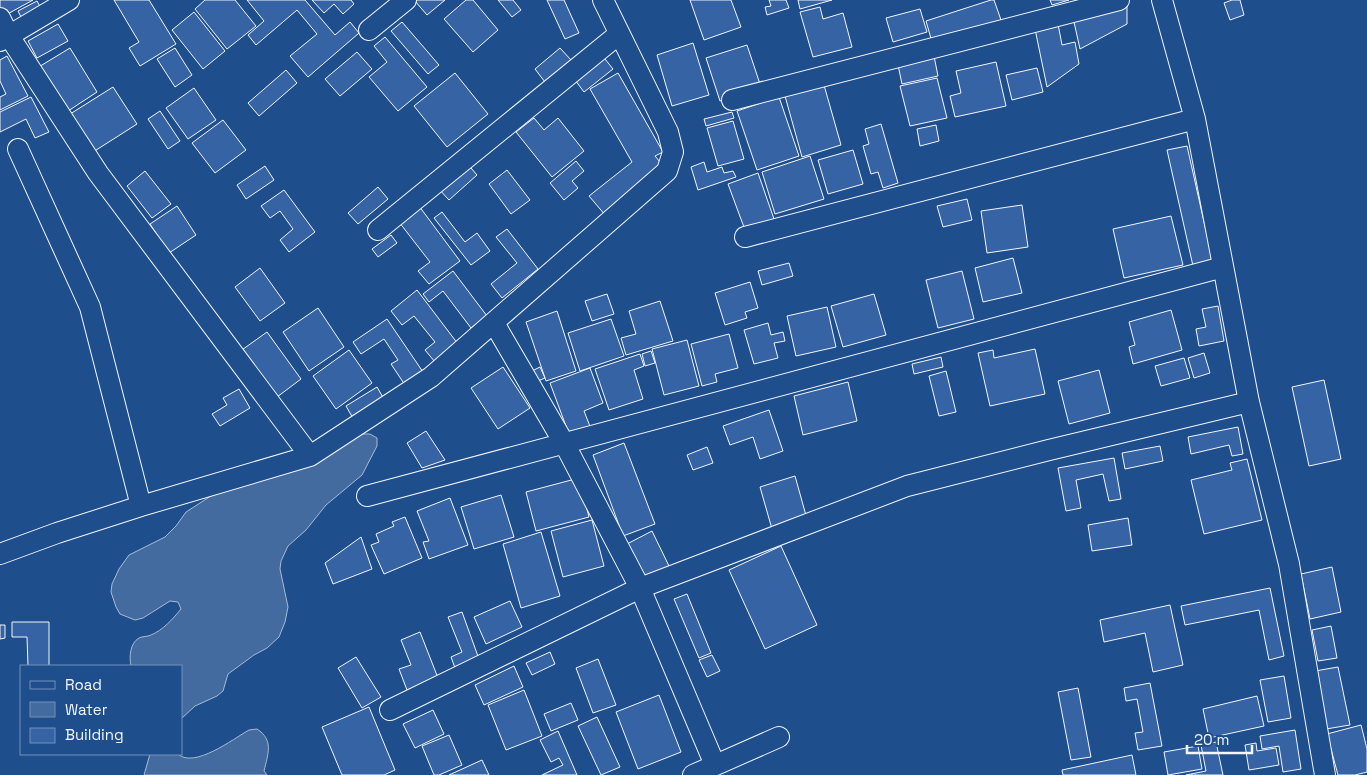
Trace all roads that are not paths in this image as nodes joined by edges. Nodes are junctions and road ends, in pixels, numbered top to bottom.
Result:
1 (69, 0) edge
2 (406, 0) edge
3 (603, 0) edge
4 (1119, 0) edge
5 (1162, 0) edge
6 (370, 30) dead end
7 (3, 32) edge
8 (619, 34) junction
9 (732, 100) dead end
10 (1195, 120) junction
11 (18, 149) dead end
12 (378, 230) dead end
13 (744, 237) dead end
14 (1223, 267) junction
15 (494, 323) junction
16 (1249, 402) junction
17 (564, 443) junction
18 (310, 456) junction
19 (367, 496) dead end
20 (140, 506) junction
21 (0, 554) edge
22 (640, 588) junction
23 (390, 710) dead end
24 (779, 737) dead end
25 (715, 766) junction
26 (693, 775) edge
27 (1325, 775) edge

1 - 7 street
2 - 6 street
3 - 8 street
4 - 9 street
5 - 10 street
7 - 18 street
8 - 12 street
8 - 15 street
10 - 13 street
10 - 14 street
11 - 20 street
14 - 16 street
14 - 17 street
15 - 17 street
15 - 18 street
16 - 22 street
16 - 27 street
17 - 19 street
17 - 22 street
18 - 20 street
20 - 21 street
22 - 23 street
22 - 25 street
24 - 25 street
25 - 26 street

